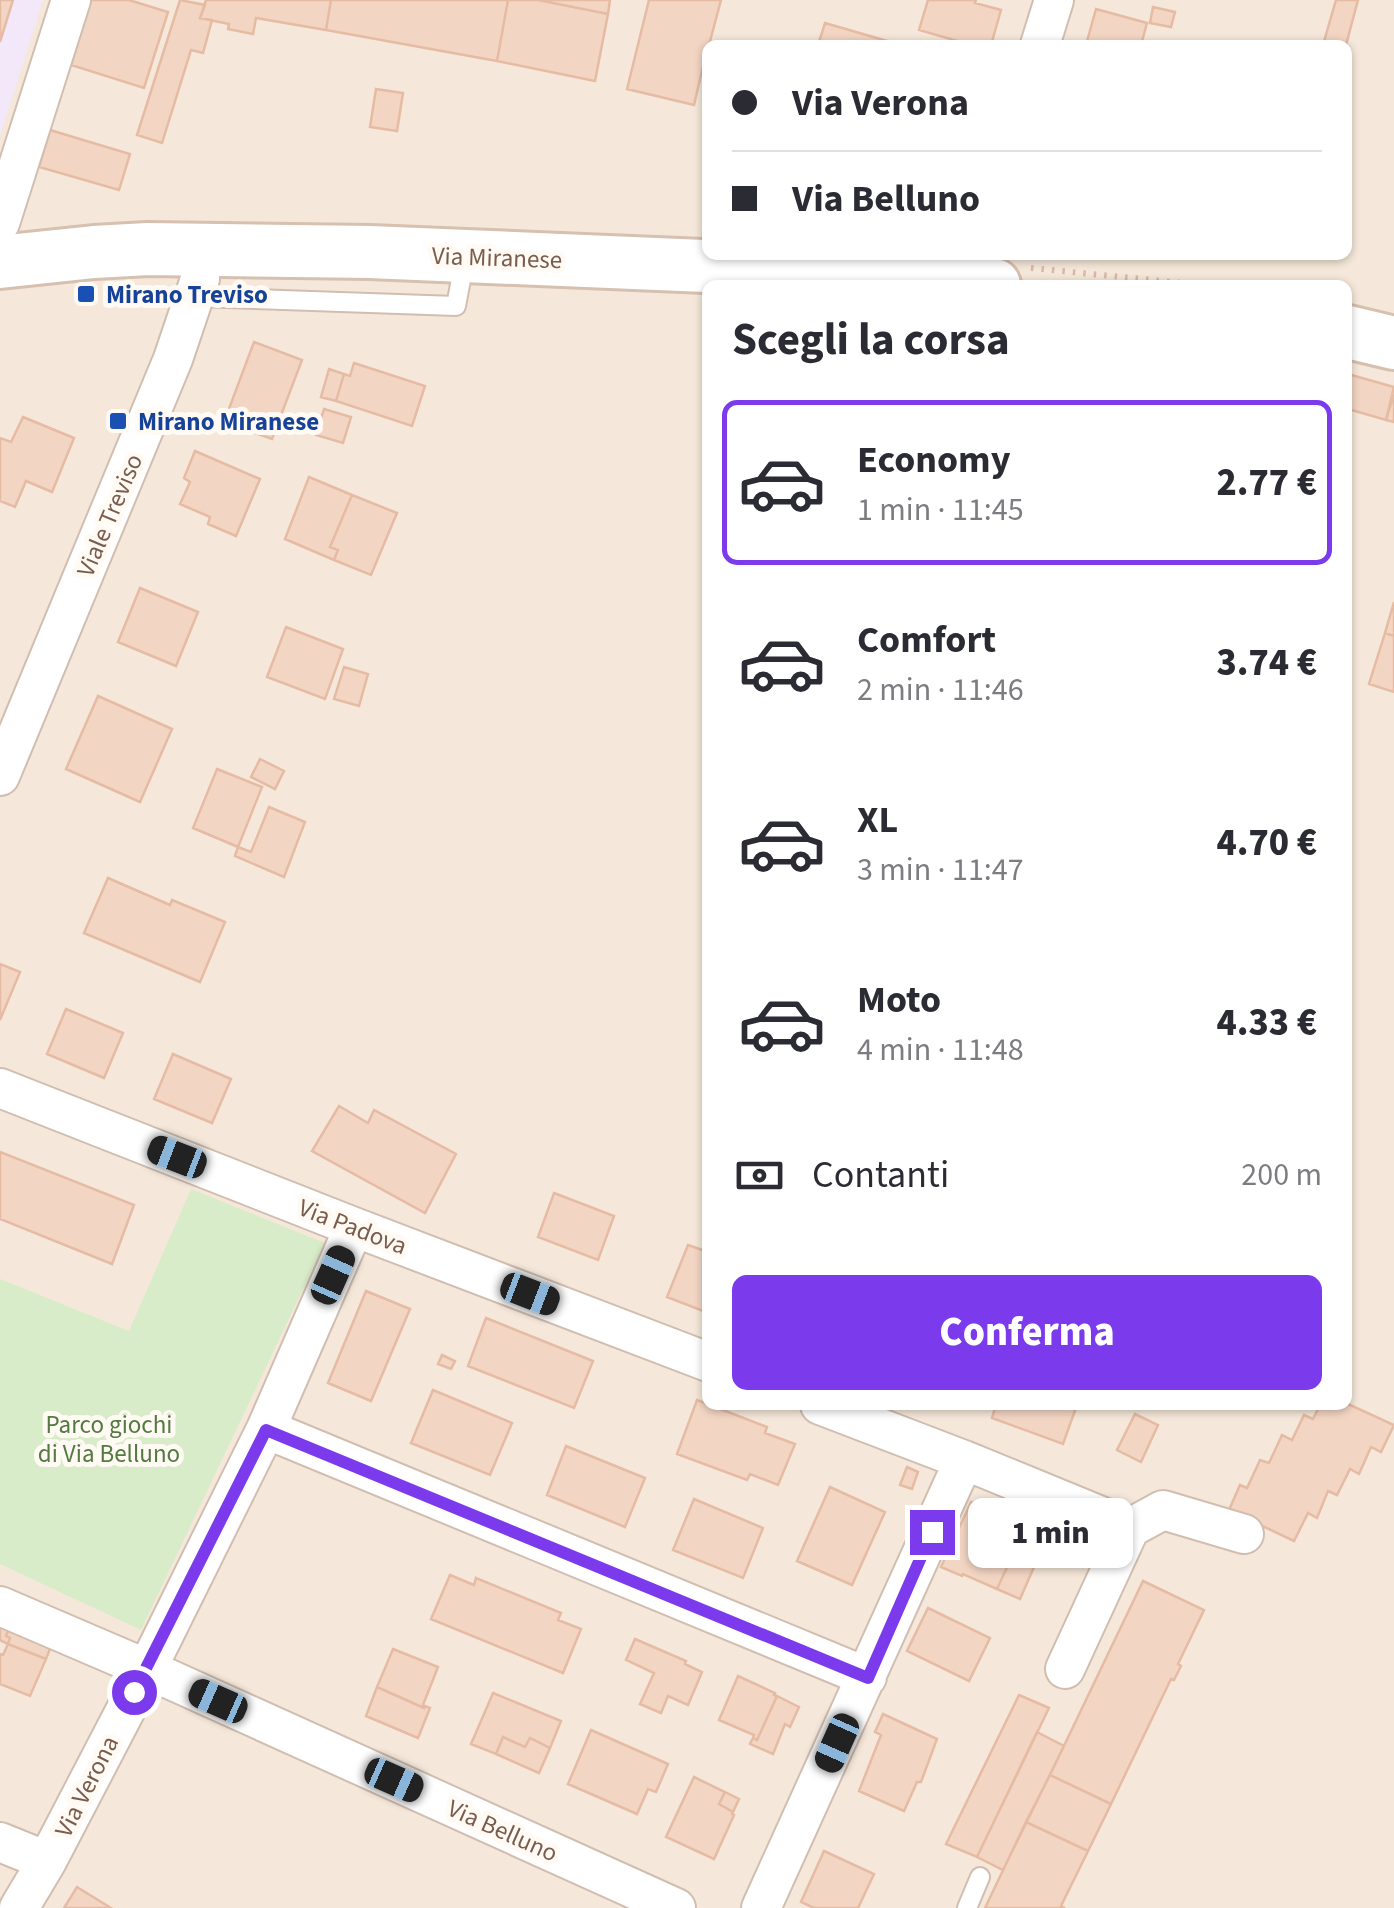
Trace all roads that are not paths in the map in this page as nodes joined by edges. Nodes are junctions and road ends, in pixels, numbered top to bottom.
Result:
1 (70, 0) edge
2 (1054, 0) edge
3 (1042, 40) edge
4 (0, 223) edge
5 (0, 262) edge
6 (990, 272) edge
7 (197, 273) junction
8 (1352, 333) edge
9 (1394, 344) edge
10 (0, 776) edge
11 (0, 1088) edge
12 (354, 1227) junction
13 (702, 1360) edge
14 (833, 1410) edge
15 (266, 1430) junction
16 (964, 1460) junction
17 (1130, 1528) junction
18 (1244, 1534) dead end
19 (0, 1606) edge
20 (1065, 1668) dead end
21 (147, 1669) junction
22 (868, 1678) junction
23 (0, 1842) edge
24 (48, 1860) junction
25 (980, 1877) dead end
26 (19, 1908) edge
27 (676, 1908) edge
28 (761, 1908) edge
29 (967, 1908) edge

1 - 4 street
2 - 3 street
5 - 7 main road, Via Miranese
6 - 7 main road, Via Miranese
7 - 10 street, Viale Treviso
8 - 9 main road
11 - 12 street, Via Padova
12 - 13 street, Via Padova
12 - 15 street, Via Verona
14 - 16 street
15 - 21 street, Via Verona
15 - 22 street
16 - 17 street
16 - 22 street
17 - 18 street
17 - 20 street
19 - 21 street, Via Belluno
21 - 24 street, Via Verona
21 - 27 street, Via Belluno
22 - 28 street
23 - 24 street
24 - 26 street, Via Verona
25 - 29 lane

